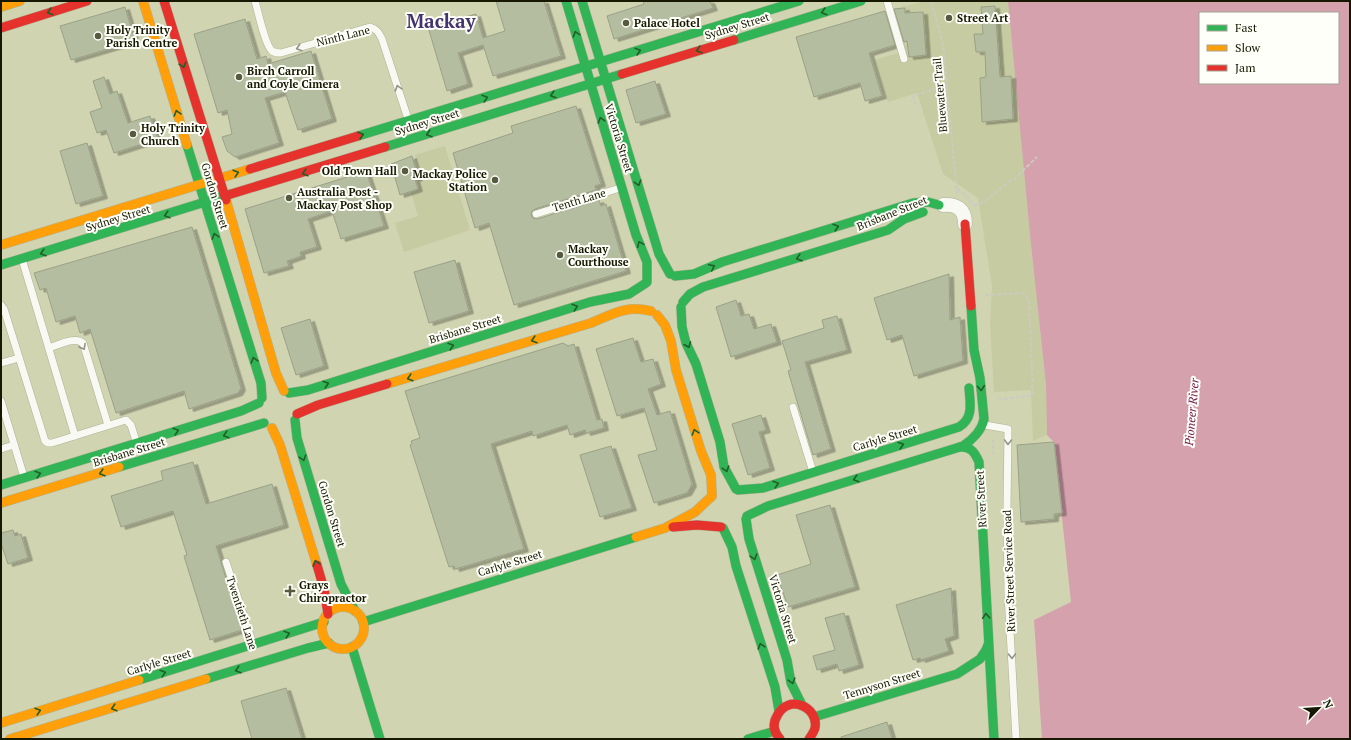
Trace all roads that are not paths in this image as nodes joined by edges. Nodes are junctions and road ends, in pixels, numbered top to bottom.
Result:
1 (20, 1) edge
2 (87, 1) edge
3 (143, 1) edge
4 (164, 1) edge
5 (255, 1) edge
6 (566, 1) edge
7 (582, 1) edge
8 (799, 1) edge
9 (861, 1) edge
10 (887, 1) edge
11 (1, 7) edge
12 (1, 28) edge
13 (904, 59) dead end
14 (601, 62) junction
15 (586, 67) junction
16 (606, 79) junction
17 (590, 83) junction
18 (412, 130) junction
19 (218, 179) junction
20 (199, 184) junction
21 (622, 187) junction
22 (225, 198) junction
23 (205, 204) junction
24 (941, 205) junction
25 (889, 211) junction
26 (536, 214) dead end
27 (965, 224) joint
28 (895, 225) junction
29 (1, 244) edge
30 (22, 259) junction
31 (1, 266) edge
32 (672, 275) junction
33 (647, 282) junction
34 (244, 295) junction
35 (682, 304) junction
36 (1, 305) edge
37 (654, 313) junction
38 (49, 348) junction
39 (974, 350) junction
40 (19, 358) junction
41 (1, 363) edge
42 (286, 392) junction
43 (261, 400) junction
44 (1, 401) edge
45 (793, 407) dead end
46 (296, 417) junction
47 (982, 424) junction
48 (108, 425) junction
49 (268, 426) junction
50 (948, 431) junction
51 (75, 436) junction
52 (14, 445) junction
53 (957, 448) junction
54 (1, 449) edge
55 (139, 452) junction
56 (814, 472) junction
57 (24, 478) junction
58 (1, 485) edge
59 (737, 490) junction
60 (712, 497) junction
61 (1, 503) edge
62 (747, 517) junction
63 (722, 527) junction
64 (665, 528) junction
65 (226, 562) dead end
66 (355, 611) junction
67 (326, 618) junction
68 (363, 622) junction
69 (329, 643) junction
70 (988, 645) junction
71 (352, 647) junction
72 (256, 654) junction
73 (956, 674) junction
74 (990, 688) junction
75 (802, 705) junction
76 (779, 711) junction
77 (814, 717) junction
78 (1, 723) edge
79 (775, 731) junction
80 (10, 739) edge
81 (380, 739) edge
82 (748, 739) edge
83 (780, 739) edge
84 (810, 739) edge
85 (994, 739) edge
86 (1016, 739) edge

1 - 11 street
2 -> 12 street
20 -> 3 street, Gordon Street
4 -> 19 street, Gordon Street
18 -> 5 lane, Ninth Lane
15 -> 6 street, Victoria Street
7 - 14 street, Victoria Street
14 -> 8 street, Sydney Street
9 -> 16 street, Sydney Street
10 - 13 lane
14 - 15 street, Sydney Street
14 - 16 street, Victoria Street
15 - 17 street, Victoria Street
18 -> 15 street, Sydney Street
16 - 17 street, Sydney Street
16 -> 32 street, Victoria Street
17 -> 18 street, Sydney Street
21 -> 17 street, Victoria Street
19 -> 18 street, Sydney Street
18 -> 22 street, Sydney Street
19 - 20 street, Sydney Street
19 - 22 street, Gordon Street
20 - 23 street, Gordon Street
20 - 29 street, Sydney Street
21 - 26 lane, Tenth Lane
33 -> 21 street, Victoria Street
22 - 23 street, Sydney Street
22 - 34 street, Gordon Street
23 -> 30 street, Sydney Street
34 -> 23 street, Gordon Street
24 - 25 street, Brisbane Street
24 - 27 street
24 - 28 street, Brisbane Street
25 - 28 street
32 -> 25 street, Brisbane Street
27 - 39 street
28 -> 35 street, Brisbane Street
30 - 31 street, Sydney Street
30 - 38 lane
32 - 33 street
32 - 35 street
33 - 37 street
42 -> 33 street, Brisbane Street
34 - 42 street, Gordon Street
43 -> 34 street, Gordon Street
35 - 37 street
35 -> 59 street
36 - 40 lane
37 -> 46 street
60 -> 37 street
38 -> 48 lane
38 - 51 lane
39 -> 47 street
39 - 50 street, Carlyle Street
40 - 41 lane
40 - 51 lane
42 - 43 street
42 - 46 street
43 - 49 street
55 -> 43 street, Brisbane Street
44 - 52 lane
45 - 56 lane
46 - 49 street
46 -> 66 street, Gordon Street
47 - 53 street
47 -> 86 lane, River Street Service Road
48 - 51 lane
48 - 55 lane
49 -> 55 street, Brisbane Street
67 -> 49 street
50 - 53 street
56 -> 50 street, Carlyle Street
52 - 54 lane
52 - 57 lane
53 -> 62 street
70 -> 53 street, River Street
57 -> 55 street, Brisbane Street
55 -> 61 street, Brisbane Street
59 -> 56 street, Carlyle Street
57 - 58 street, Brisbane Street
59 - 60 street
59 - 62 street
60 - 63 street
60 - 64 street, Carlyle Street
62 - 63 street
62 -> 75 street, Victoria Street
63 - 64 street, Carlyle Street
76 -> 63 street
64 - 68 street, Carlyle Street
65 - 72 lane, Twentieth Lane
66 - 67 street
66 - 68 street
67 - 69 street
72 -> 67 street, Carlyle Street
68 - 71 street
69 - 71 street
69 - 72 street, Carlyle Street
70 - 73 street, Tennyson Street
70 - 74 street, River Street
71 - 81 street
78 -> 72 street, Carlyle Street
72 -> 80 street, Carlyle Street
73 - 74 street, Tennyson Street
73 - 77 street, Tennyson Street
74 - 85 street, River Street
75 - 76 street
75 - 77 street, Victoria Street
76 - 79 street
77 - 84 street
79 - 82 street
79 - 83 street

